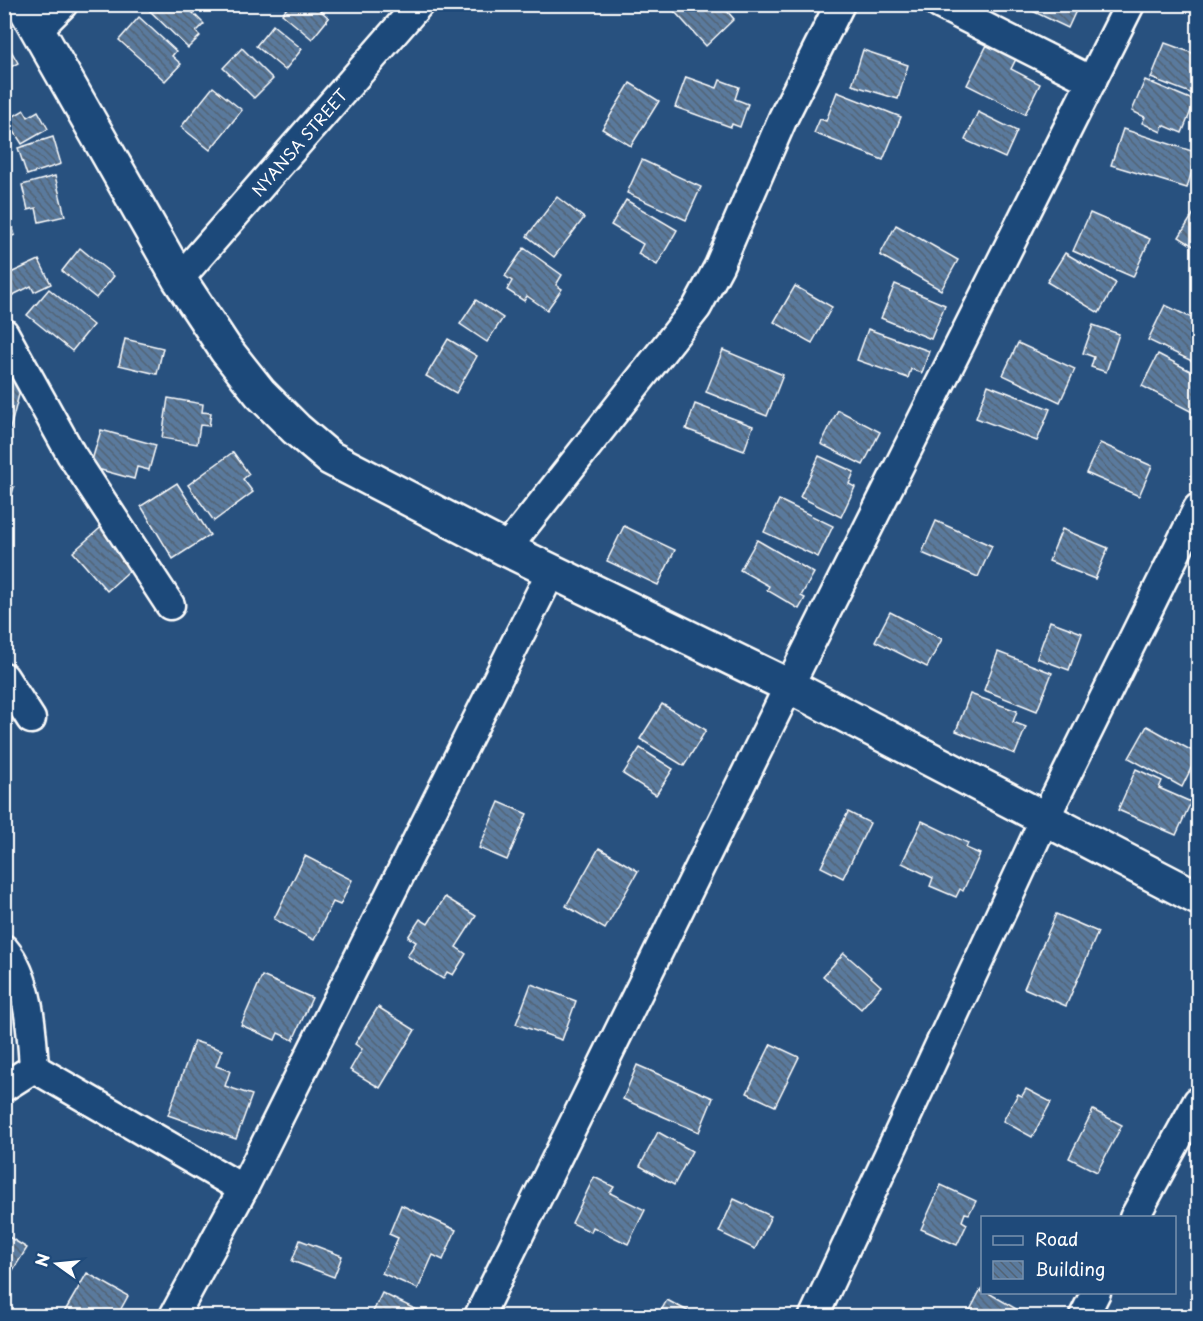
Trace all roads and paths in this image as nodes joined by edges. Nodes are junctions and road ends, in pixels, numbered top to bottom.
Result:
1 (63, 4) edge
2 (419, 4) edge
3 (840, 4) edge
4 (939, 4) edge
5 (1130, 4) edge
6 (30, 17) edge
7 (1092, 81) junction
8 (179, 279) junction
9 (4, 333) edge
10 (1198, 508) edge
11 (506, 549) junction
12 (552, 570) junction
13 (170, 605) dead end
14 (4, 677) edge
15 (789, 686) junction
16 (31, 719) dead end
17 (1045, 818) junction
18 (1198, 898) edge
19 (4, 949) edge
20 (34, 1068) junction
21 (4, 1087) edge
22 (1198, 1101) edge
23 (243, 1189) junction
24 (1135, 1216) edge
25 (1096, 1294) edge
26 (174, 1317) edge
27 (479, 1317) edge
28 (814, 1317) edge
29 (1084, 1317) edge

1 - 6 street
2 - 8 street, NYANSA STREET
3 - 11 street
4 - 7 street
5 - 7 street
6 - 8 street
7 - 15 street
8 - 11 street
9 - 13 street
10 - 17 street
11 - 12 street
12 - 15 street
12 - 23 street
14 - 16 street
15 - 17 street
15 - 27 street
17 - 18 street
17 - 28 street
19 - 20 street
20 - 21 street
20 - 23 street
22 - 24 street
23 - 26 street
25 - 29 street

